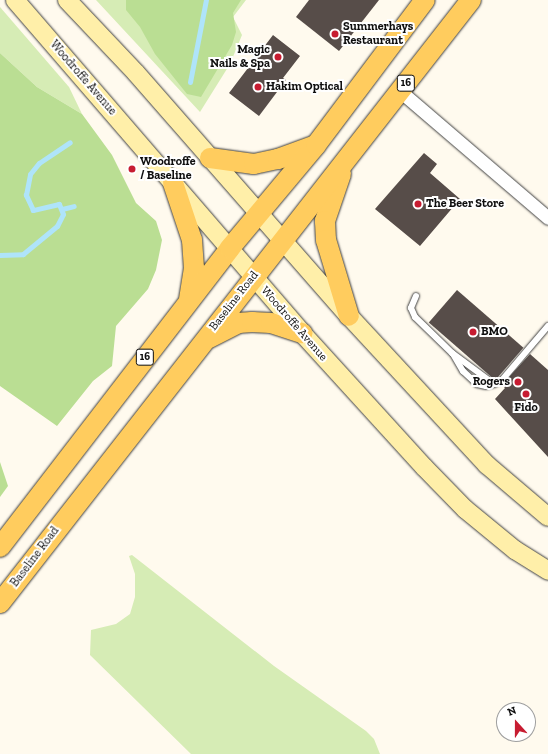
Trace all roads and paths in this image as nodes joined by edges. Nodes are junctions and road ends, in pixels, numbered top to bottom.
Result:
1 (15, 0) edge
2 (67, 0) edge
3 (426, 0) edge
4 (471, 0) edge
5 (400, 91) junction
6 (316, 145) junction
7 (210, 158) junction
8 (346, 161) junction
9 (173, 183) junction
10 (259, 214) junction
11 (548, 218) edge
12 (282, 240) junction
13 (230, 248) junction
14 (254, 277) junction
15 (416, 296) dead end
16 (189, 300) junction
17 (349, 316) junction
18 (548, 326) edge
19 (302, 333) junction
20 (199, 345) junction
21 (452, 353) junction
22 (494, 384) junction
23 (548, 517) edge
24 (0, 546) edge
25 (548, 571) edge
26 (0, 603) edge

1 - 9 main road, Woodroffe Avenue
2 - 7 main road
3 - 6 main road, 16
4 - 5 main road, Baseline Road / 16
5 - 8 main road, Baseline Road / 16
5 - 11 street
6 - 7 main road
6 - 10 main road, 16
7 - 10 main road
8 - 12 main road, Baseline Road / 16
8 - 17 main road
9 - 13 main road, Woodroffe Avenue
9 - 16 main road
10 - 12 main road
10 - 13 main road, 16
12 - 14 main road, Baseline Road / 16
12 - 17 main road
13 - 14 main road, Woodroffe Avenue
13 - 16 main road, 16
14 - 19 main road, Woodroffe Avenue
14 - 20 main road, Baseline Road / 16
15 - 21 lane
16 - 24 main road, 16
17 - 23 main road
18 - 22 lane
19 - 20 main road
19 - 25 main road, Woodroffe Avenue
20 - 26 main road, Baseline Road / 16
21 - 22 lane
21 - 22 lane

